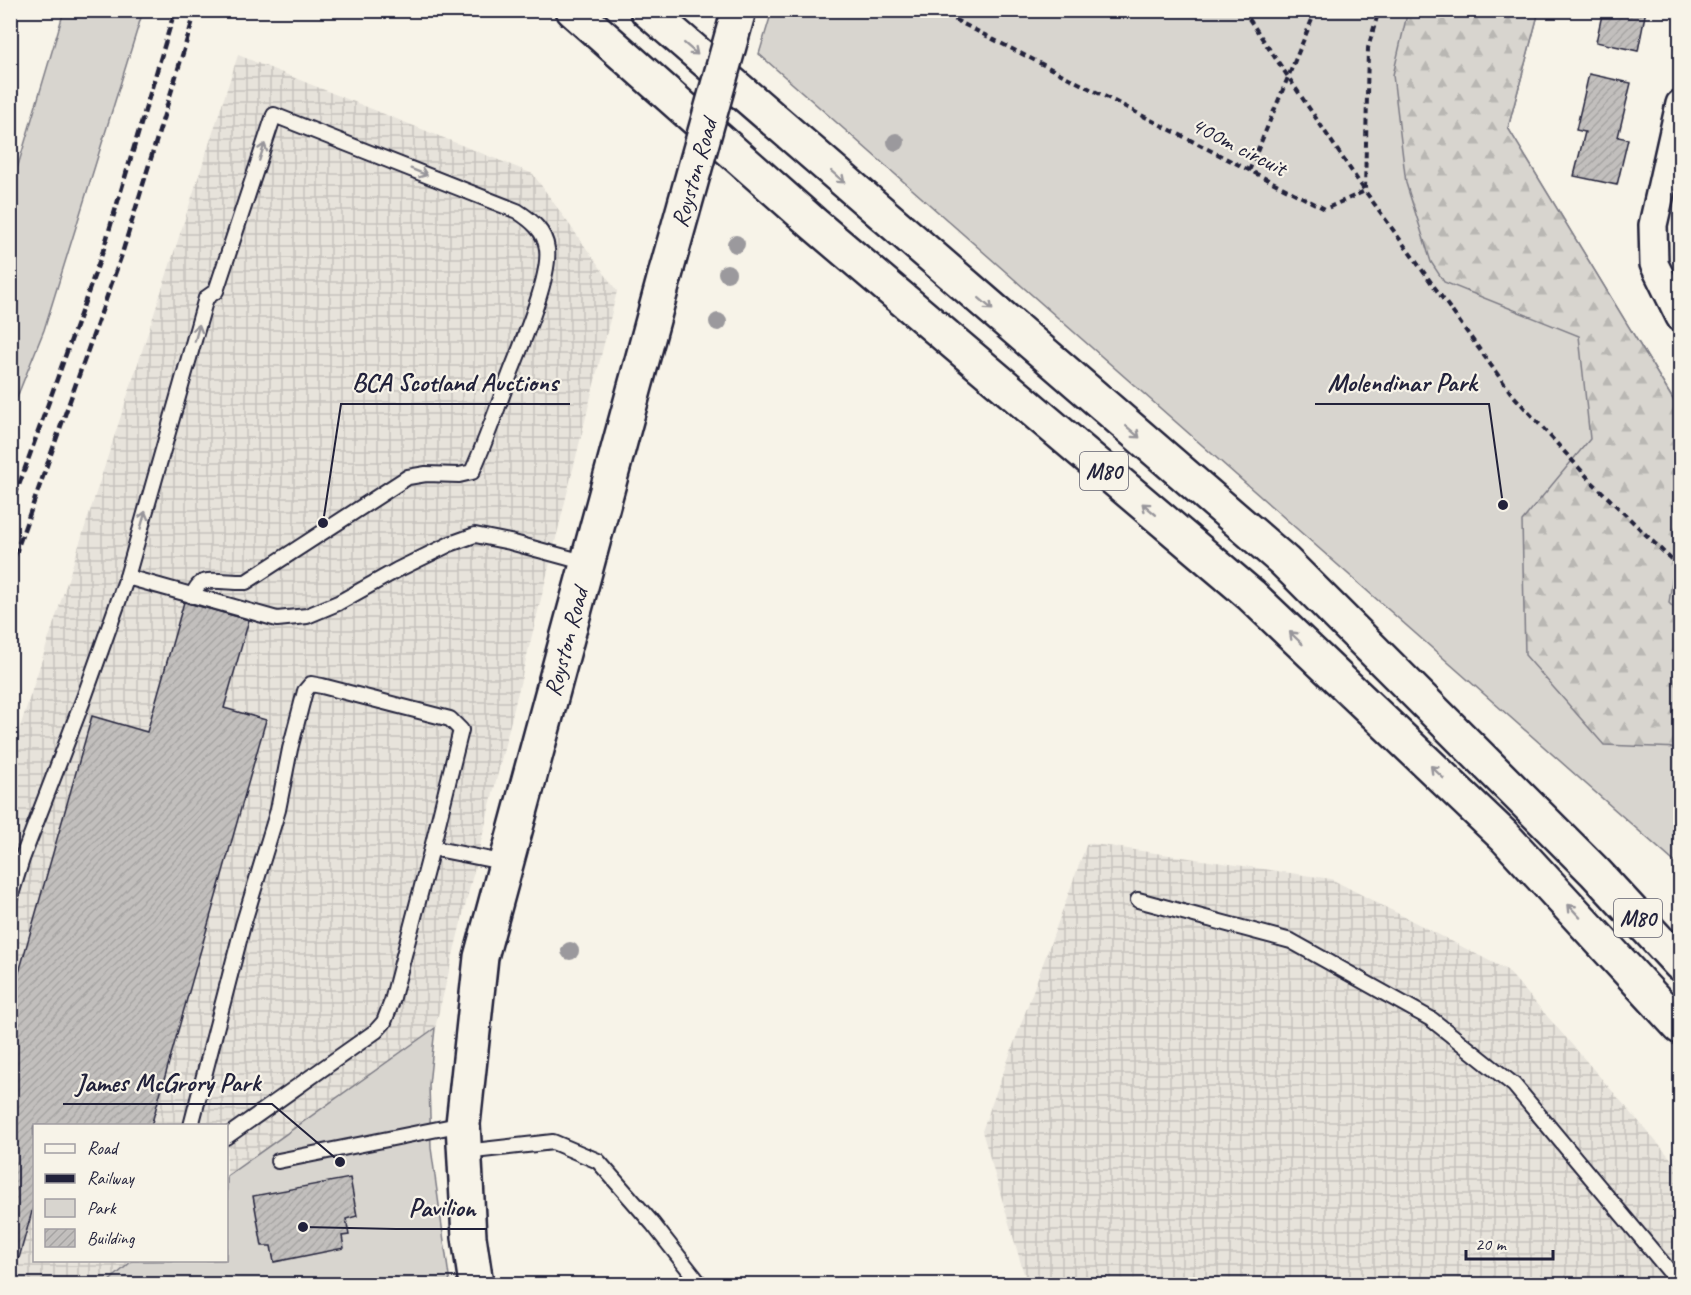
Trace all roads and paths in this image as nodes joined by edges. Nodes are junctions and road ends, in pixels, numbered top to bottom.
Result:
1 (573, 10) edge
2 (647, 10) edge
3 (739, 10) edge
4 (936, 10) edge
5 (1243, 10) edge
6 (1316, 10) edge
7 (1378, 10) edge
8 (1288, 78) junction
9 (1680, 104) edge
10 (1249, 171) junction
11 (1365, 190) junction
12 (1680, 317) edge
13 (587, 563) junction
14 (1680, 568) edge
15 (126, 577) junction
16 (192, 596) junction
17 (432, 848) junction
18 (507, 863) junction
19 (1595, 872) junction
20 (10, 898) edge
21 (1138, 900) dead end
22 (1680, 946) edge
23 (1613, 954) junction
24 (1680, 964) edge
25 (1680, 1027) edge
26 (1680, 1033) edge
27 (191, 1124) edge
28 (228, 1136) edge
29 (464, 1138) junction
30 (278, 1161) dead end
31 (476, 1284) edge
32 (700, 1284) edge
33 (1680, 1284) edge

23 -> 1 main road, M80
2 -> 19 main road, M80
3 - 13 main road, Royston Road, bridge
4 - 10 path, 400m circuit
5 - 8 path
6 - 8 path
7 - 11 path
8 - 10 path
8 - 11 path
9 - 12 street
10 - 11 path, 400m circuit
11 - 14 path
13 - 16 lane
13 - 18 main road, Royston Road
15 - 16 lane
15 -> 16 lane
15 - 20 lane
17 - 18 lane
17 - 27 lane
17 - 28 lane
18 - 29 main road, Royston Road
19 - 22 main road
19 - 24 main road, M80
21 - 33 lane
23 - 25 main road, M80
23 - 26 main road
29 - 30 lane
29 - 31 main road, Royston Road
29 - 32 lane

